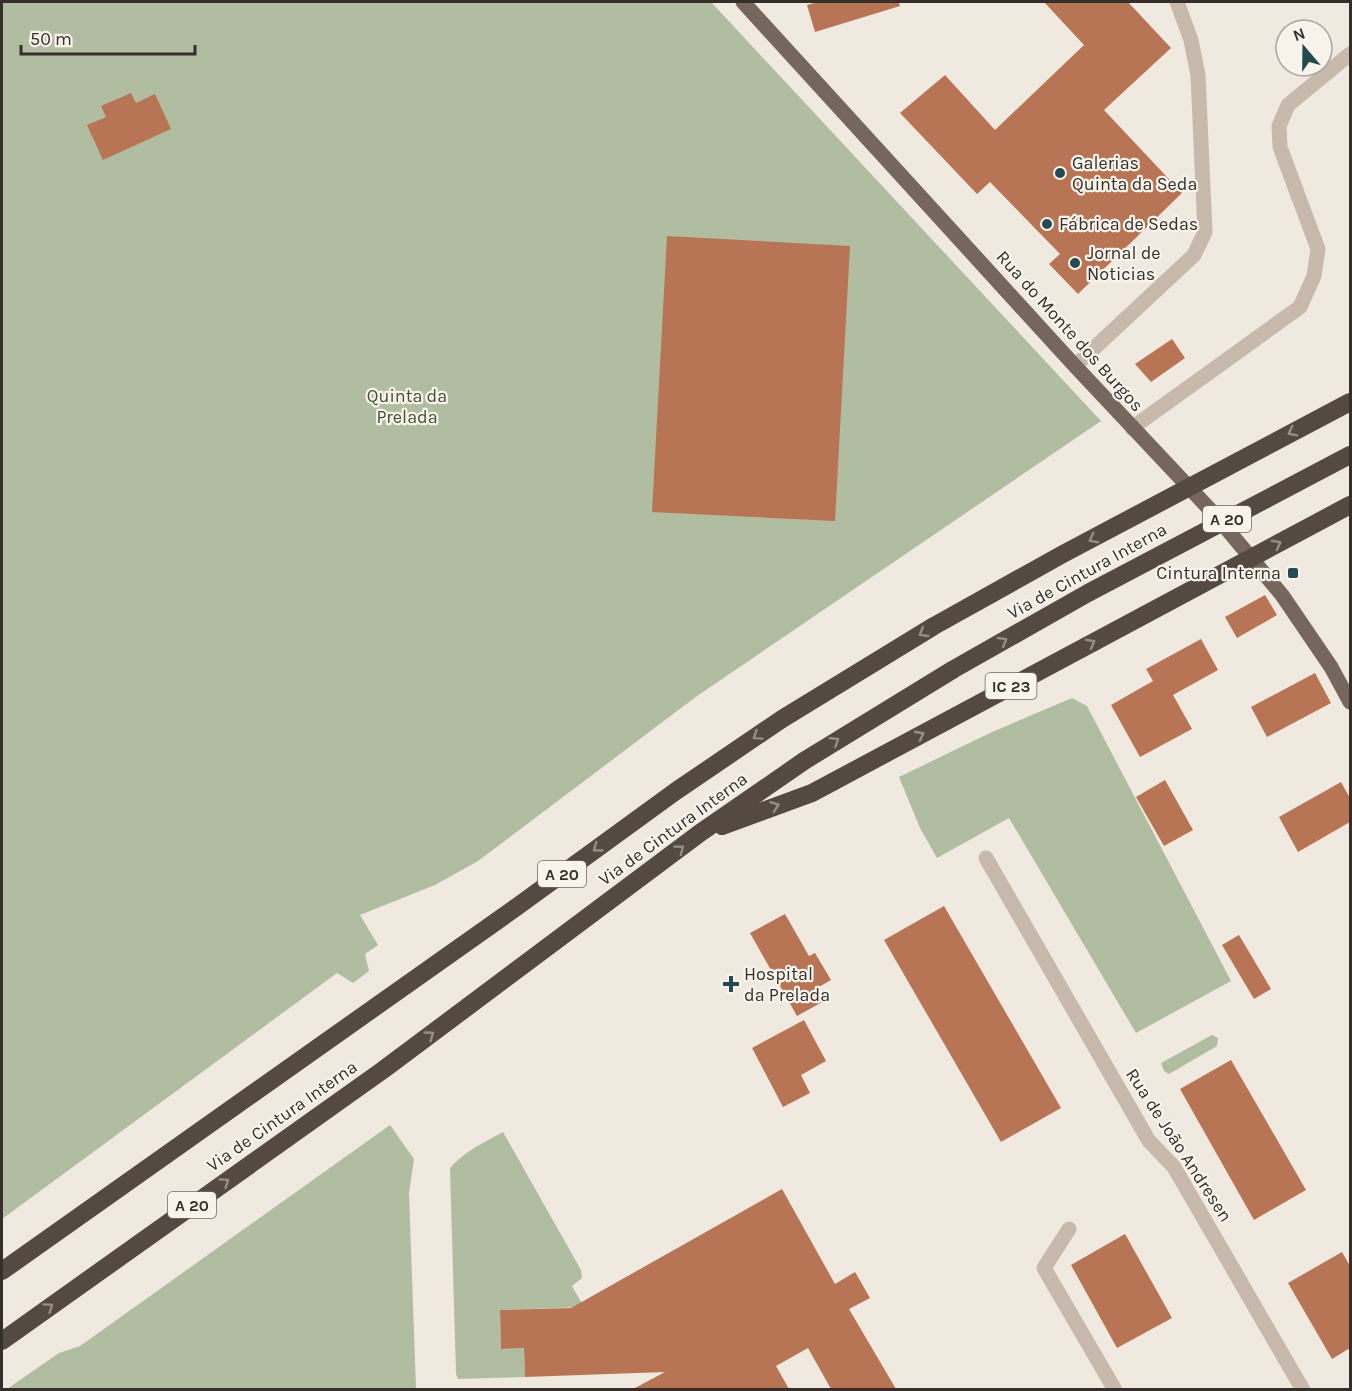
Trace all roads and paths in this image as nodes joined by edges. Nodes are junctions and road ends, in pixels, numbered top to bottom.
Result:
1 (743, 2) edge
2 (1177, 2) edge
3 (1350, 54) edge
4 (1075, 366) junction
5 (1350, 402) edge
6 (1132, 428) junction
7 (1350, 455) edge
8 (1350, 505) edge
9 (1350, 702) edge
10 (700, 834) junction
11 (986, 858) dead end
12 (1070, 1229) dead end
13 (2, 1271) edge
14 (2, 1341) edge
15 (1116, 1389) edge
16 (1303, 1389) edge

1 - 4 main road, Rua do Monte dos Burgos
2 - 4 street
3 - 6 street
4 - 6 main road, Rua do Monte dos Burgos
5 -> 13 highway, Via de Cintura Interna / A 20
6 - 9 main road, Rua do Monte dos Burgos
10 -> 7 highway, Via de Cintura Interna / A 20
10 -> 8 highway, IC 23
14 -> 10 highway, Via de Cintura Interna / A 20
11 - 16 street, Rua de João Andresen
12 - 15 street

